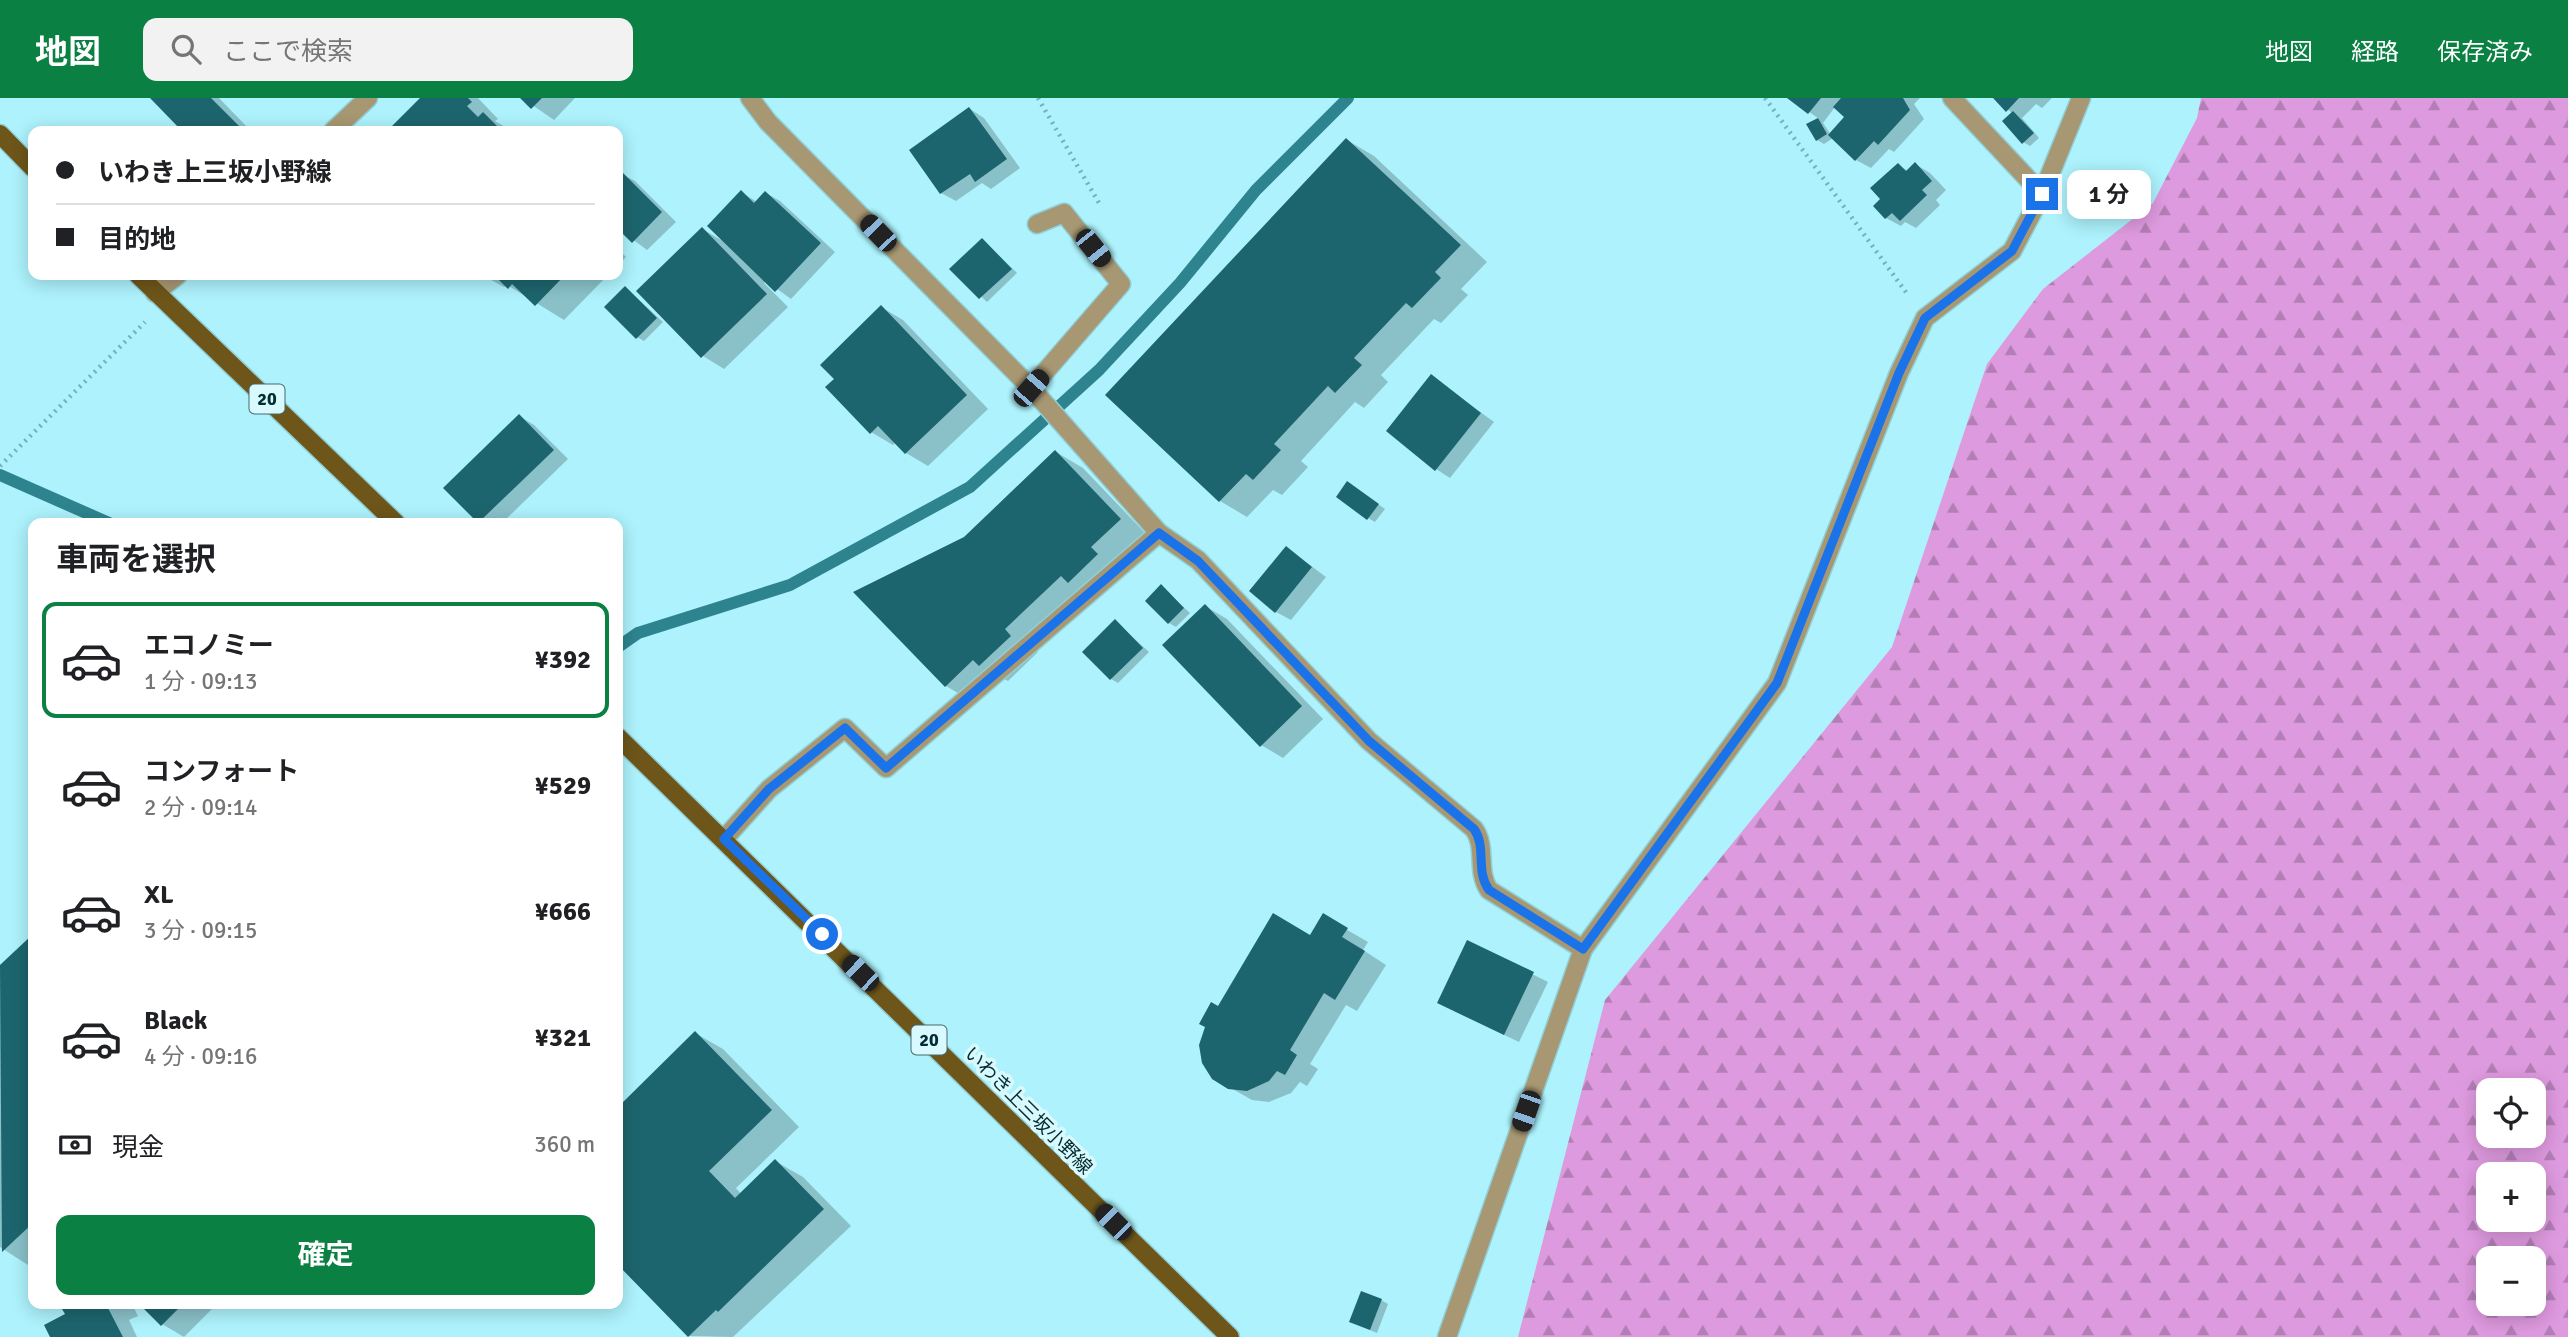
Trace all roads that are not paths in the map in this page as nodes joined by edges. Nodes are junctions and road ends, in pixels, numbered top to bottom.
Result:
1 (368, 98) edge
2 (750, 98) edge
3 (1952, 98) edge
4 (2081, 98) edge
5 (338, 126) edge
6 (0, 134) edge
7 (28, 163) edge
8 (2042, 194) junction
9 (1037, 224) dead end
10 (143, 280) edge
11 (174, 280) edge
12 (160, 297) junction
13 (1031, 388) junction
14 (391, 518) edge
15 (1159, 533) junction
16 (623, 742) edge
17 (724, 839) junction
18 (1583, 949) junction
19 (1230, 1337) edge
20 (1447, 1337) edge

1 - 5 street
2 - 13 street
3 - 8 street
4 - 8 street
6 - 7 main road
8 - 18 street
9 - 13 street
10 - 12 main road, 20
11 - 12 street
12 - 14 main road, 20
13 - 15 street
15 - 17 street
15 - 18 street
16 - 17 main road, いわき上三坂小野線 / 20
17 - 19 main road, いわき上三坂小野線 / 20
18 - 20 street

